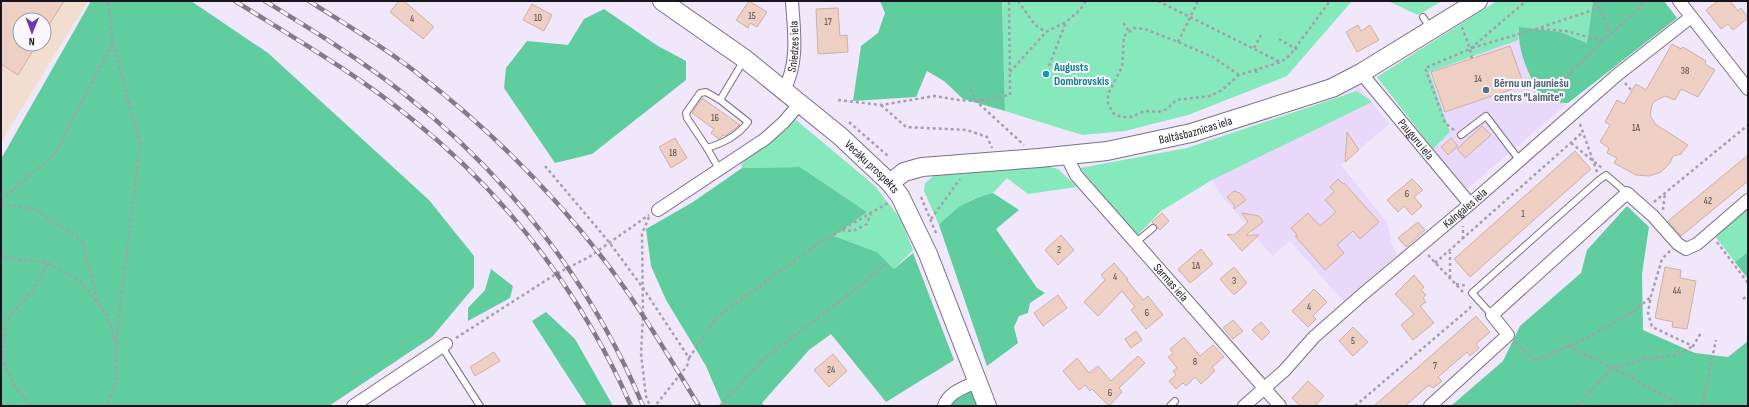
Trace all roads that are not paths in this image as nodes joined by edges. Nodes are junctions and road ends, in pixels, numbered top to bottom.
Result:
1 (662, 1) edge
2 (792, 1) edge
3 (1478, 1) edge
4 (1679, 1) edge
5 (1692, 16) junction
6 (745, 59) junction
7 (1361, 73) junction
8 (1748, 89) edge
9 (784, 90) junction
10 (720, 100) junction
11 (800, 103) junction
12 (1461, 135) road end
13 (707, 148) junction
14 (1068, 156) junction
15 (1520, 162) junction
16 (719, 169) junction
17 (895, 189) junction
18 (1627, 193) junction
19 (1748, 200) edge
20 (1470, 204) junction
21 (654, 212) road end
22 (1153, 228) dead end
23 (1135, 243) junction
24 (1492, 315) junction
25 (444, 345) joint
26 (978, 381) junction
27 (1264, 388) junction
28 (353, 406) edge
29 (480, 406) edge
30 (944, 406) edge
31 (987, 406) edge
32 (1244, 406) edge
33 (1280, 406) edge
34 (1430, 406) edge

1 - 6 street, Vecāķu prospekts
2 - 9 street, Sniedzes iela
3 - 7 street, Baltāsbaznīcas iela
4 - 5 street
5 - 8 street
5 - 15 street, Kalngales iela
6 - 9 street, Vecāķu prospekts
6 - 10 lane
7 - 14 street, Baltāsbaznīcas iela
7 - 20 street, Pauguru iela
9 - 11 street, Vecāķu prospekts
10 - 13 lane
10 - 13 lane
11 - 16 street
11 - 17 street, Vecāķu prospekts
12 - 15 lane
13 - 16 lane
14 - 17 street, Baltāsbaznīcas iela
14 - 23 street, Sarmas iela
15 - 20 street, Kalngales iela
16 - 21 street
17 - 26 street, Vecāķu prospekts
18 - 19 street
18 - 24 street
18 - 24 lane
20 - 27 street, Kalngales iela
22 - 23 lane
23 - 27 street, Sarmas iela
24 - 34 street
25 - 28 street
25 - 29 lane
26 - 30 street
26 - 31 street, Vecāķu prospekts
27 - 32 street, Kalngales iela
27 - 33 street, Sarmas iela

